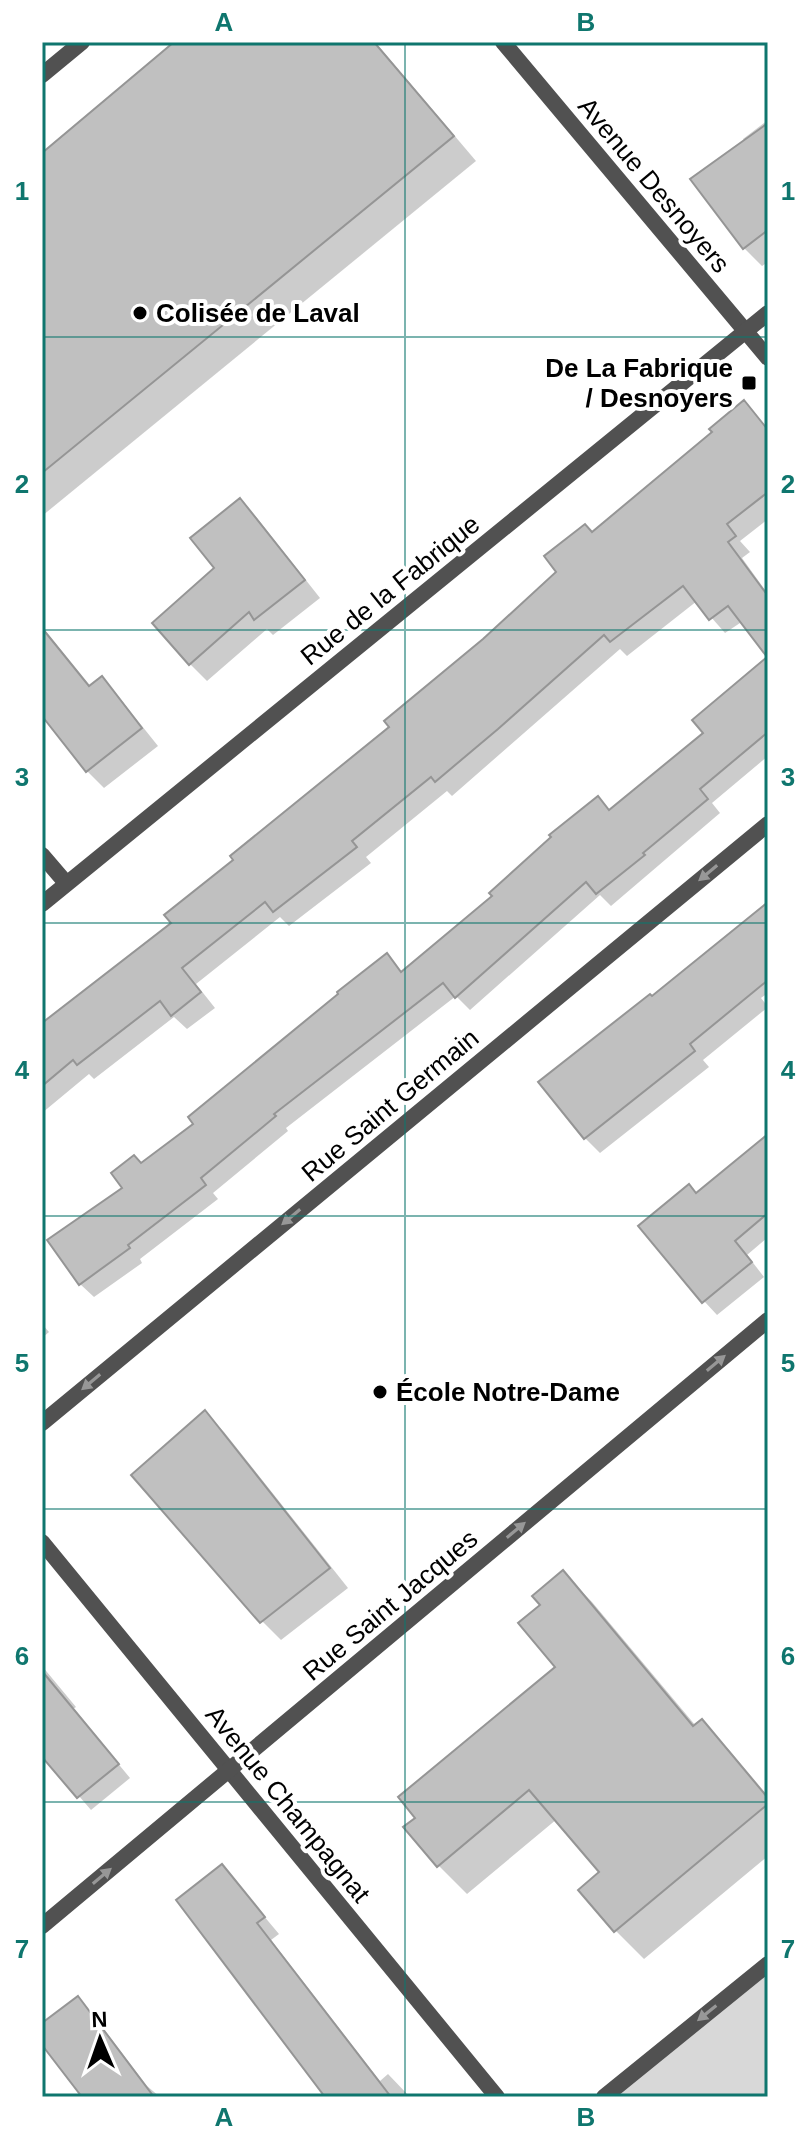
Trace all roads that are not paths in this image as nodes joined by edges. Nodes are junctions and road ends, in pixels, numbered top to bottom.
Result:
1 (82, 42) edge
2 (503, 42) edge
3 (42, 75) edge
4 (768, 313) edge
5 (745, 332) junction
6 (768, 358) edge
7 (768, 824) edge
8 (42, 855) edge
9 (66, 883) junction
10 (42, 904) edge
11 (768, 1320) edge
12 (42, 1423) edge
13 (42, 1542) edge
14 (229, 1770) junction
15 (42, 1926) edge
16 (768, 1964) edge
17 (497, 2097) edge
18 (604, 2097) edge

1 - 3 street
2 - 5 street, Avenue Desnoyers
4 - 5 street, Rue de la Fabrique
5 - 6 street, Avenue Desnoyers
5 - 9 street, Rue de la Fabrique
7 -> 12 street, Rue Saint Germain
8 - 9 street
9 - 10 street, Rue de la Fabrique
14 -> 11 street, Rue Saint Jacques
13 - 14 street, Avenue Champagnat
15 -> 14 street, Rue Saint Jacques
14 - 17 street, Avenue Champagnat
16 -> 18 street

